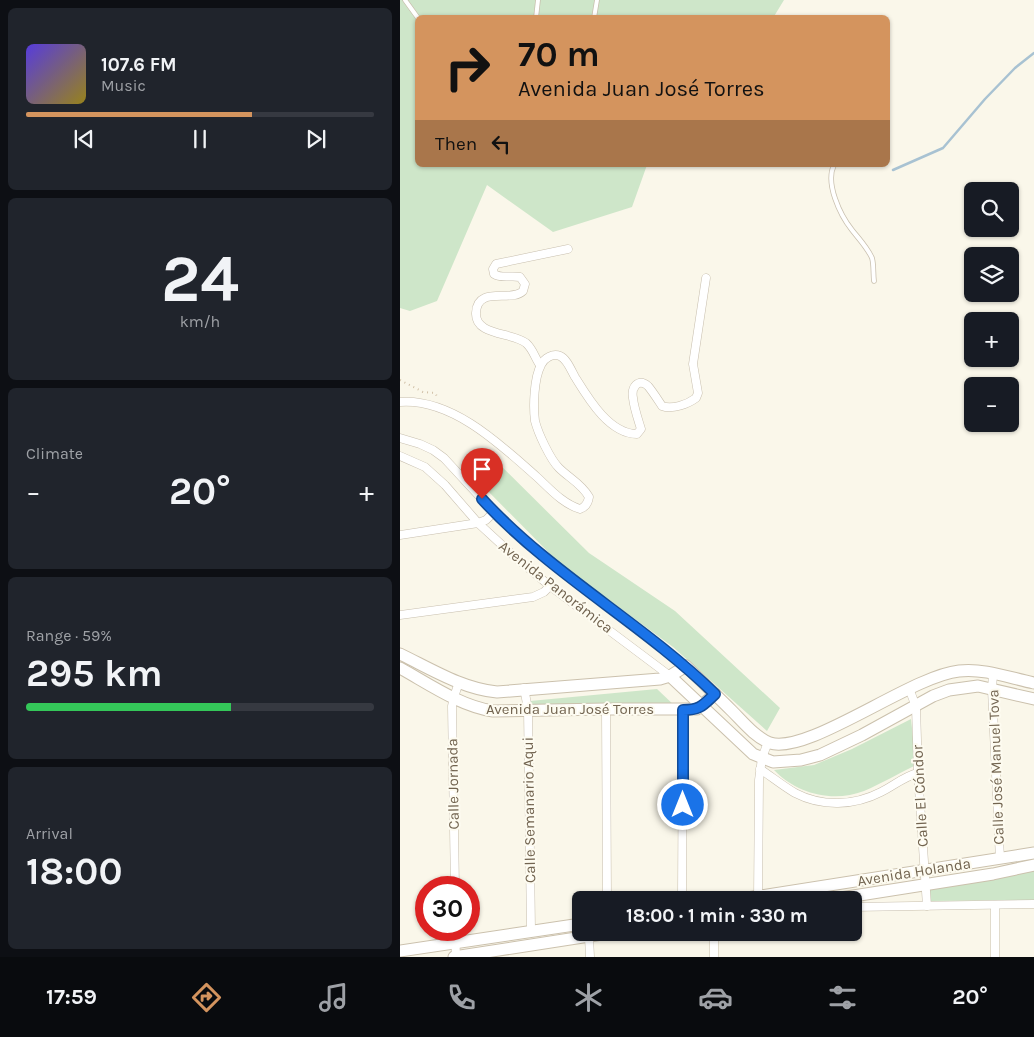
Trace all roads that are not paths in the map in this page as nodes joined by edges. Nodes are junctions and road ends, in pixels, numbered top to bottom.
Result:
1 (405, 0) edge
2 (538, 0) edge
3 (597, 0) edge
4 (416, 15) edge
5 (536, 15) edge
6 (594, 15) edge
7 (834, 167) edge
8 (568, 248) dead end
9 (706, 278) dead end
10 (874, 281) dead end
11 (540, 365) junction
12 (400, 402) edge
13 (400, 438) edge
14 (400, 456) edge
15 (494, 512) junction
16 (478, 523) junction
17 (400, 535) edge
18 (550, 586) junction
19 (400, 615) edge
20 (400, 654) edge
21 (686, 666) junction
22 (400, 668) edge
23 (993, 674) junction
24 (670, 676) junction
25 (459, 682) junction
26 (1034, 683) edge
27 (524, 688) junction
28 (910, 688) junction
29 (992, 689) junction
30 (715, 694) junction
31 (454, 697) junction
32 (1034, 699) edge
33 (916, 705) junction
34 (701, 707) junction
35 (606, 708) junction
36 (528, 709) junction
37 (683, 710) junction
38 (768, 742) junction
39 (761, 764) junction
40 (918, 772) junction
41 (1034, 853) edge
42 (1000, 859) junction
43 (1034, 865) edge
44 (924, 870) junction
45 (454, 876) edge
46 (925, 884) junction
47 (607, 891) edge
48 (682, 891) edge
49 (758, 891) edge
50 (800, 891) edge
51 (862, 894) edge
52 (1034, 904) edge
53 (995, 905) junction
54 (927, 906) junction
55 (862, 907) edge
56 (572, 925) edge
57 (531, 931) junction
58 (572, 940) edge
59 (589, 941) edge
60 (714, 941) edge
61 (455, 942) junction
62 (400, 951) edge
63 (473, 956) edge
64 (455, 957) edge
65 (590, 957) edge
66 (714, 957) edge
67 (995, 957) edge

1 - 4 lane
2 - 5 lane
3 - 6 lane
7 - 10 lane
8 - 11 street
9 - 11 street
11 - 12 street
13 - 15 street, Avenida Panorámica
14 - 16 street, Avenida Panorámica
15 - 16 street
15 - 21 street, Avenida Panorámica
16 - 17 street
16 - 18 street, Avenida Panorámica
18 - 19 street
18 - 24 street, Avenida Panorámica
20 - 25 street, Avenida Juan José Torres
21 - 24 street, Avenida Juan José Torres
21 - 30 street
22 - 31 street, Avenida Juan José Torres
23 - 26 street
23 - 28 street
23 - 29 street, Calle José Manuel Tova
24 - 27 street, Avenida Juan José Torres
24 - 34 street
25 - 27 street, Avenida Juan José Torres
25 - 31 street, Calle Jornada
27 - 36 street, Calle Semanario Aqui
28 - 33 street, Calle El Cóndor
28 - 38 street
29 - 32 street
29 - 33 street
29 - 42 street, Calle José Manuel Tova
30 - 34 street
30 - 38 street
31 - 36 street, Avenida Juan José Torres
31 - 45 street, Calle Jornada
33 - 39 street
33 - 40 street, Calle El Cóndor
34 - 37 street, Avenida Juan José Torres
34 - 39 street
35 - 36 street, Avenida Juan José Torres
35 - 37 street, Avenida Juan José Torres
35 - 47 street
36 - 57 street, Calle Semanario Aqui
37 - 48 street
38 - 39 street
39 - 40 street
39 - 49 street
40 - 44 street, Calle El Cóndor
41 - 42 street, Avenida Holanda
42 - 44 street, Avenida Holanda
43 - 46 street, Avenida Holanda
44 - 46 street, Calle El Cóndor
44 - 50 street, Avenida Holanda
46 - 51 street, Avenida Holanda
46 - 54 street, Calle El Cóndor
52 - 53 street
53 - 54 street
53 - 67 street
54 - 55 street
56 - 57 street
57 - 61 street
58 - 63 street
59 - 65 street
60 - 66 street
61 - 62 street
61 - 64 street
63 - 64 street

